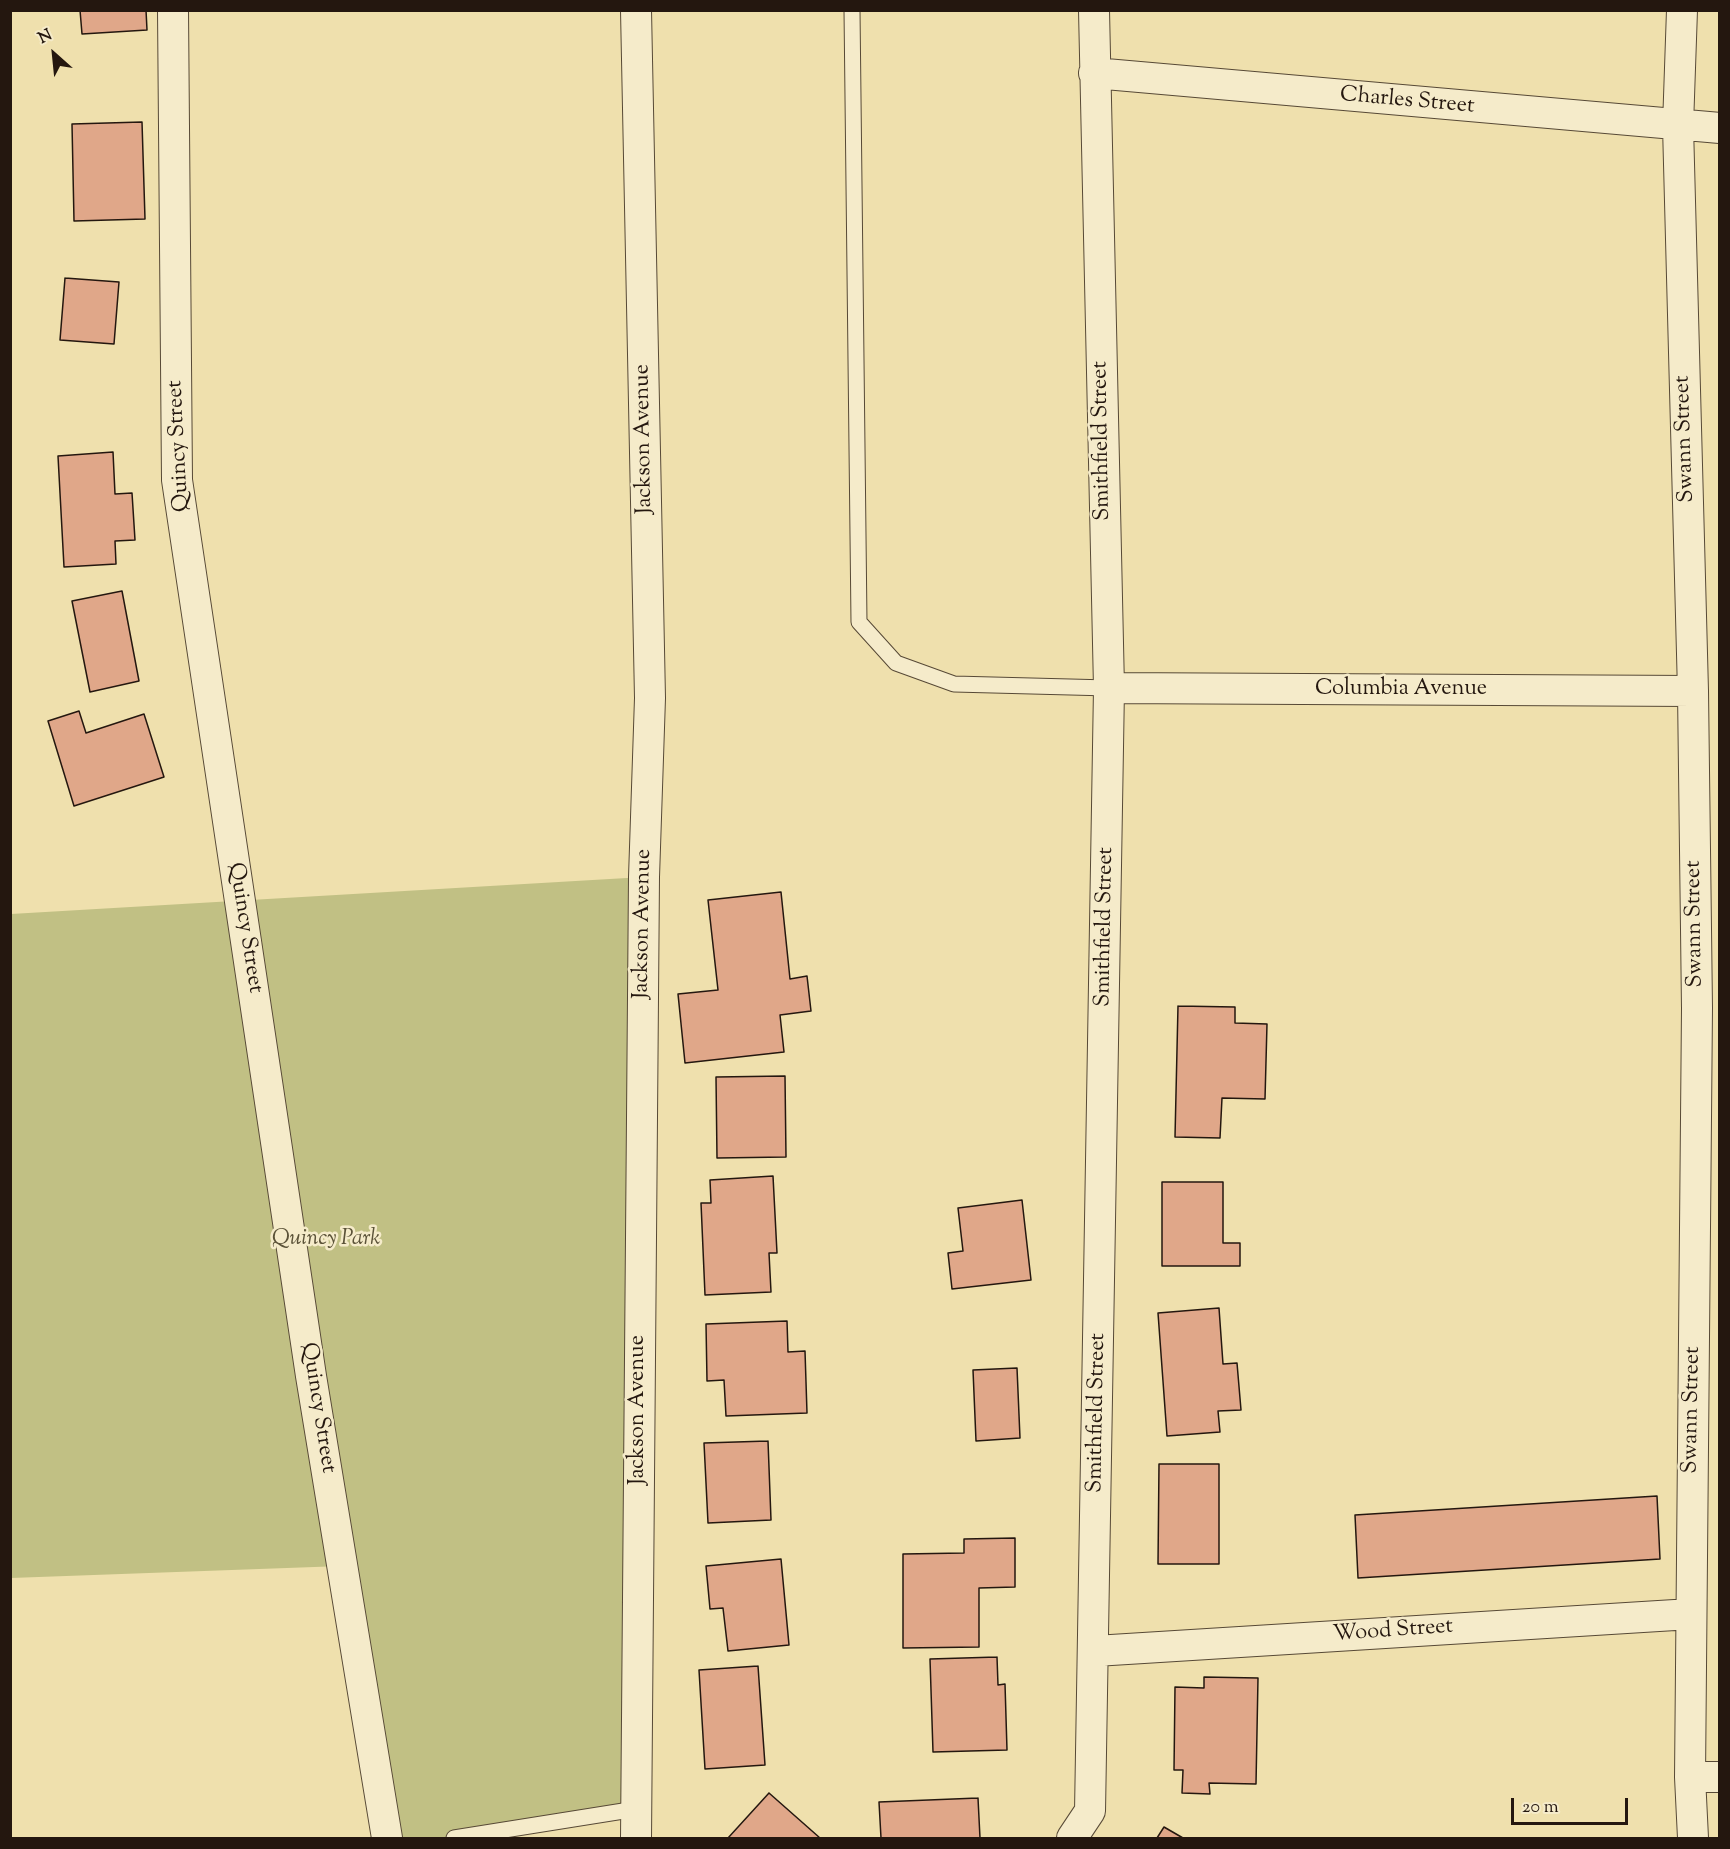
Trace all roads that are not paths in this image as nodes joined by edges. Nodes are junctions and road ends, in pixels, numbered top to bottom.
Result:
1 (174, 10) edge
2 (636, 10) edge
3 (852, 10) edge
4 (1094, 10) edge
5 (1682, 10) edge
6 (1094, 74) junction
7 (1677, 126) junction
8 (1719, 128) edge
9 (1109, 688) junction
10 (1693, 691) junction
11 (1708, 1008) edge
12 (1691, 1614) junction
13 (1095, 1651) junction
14 (1690, 1777) junction
15 (1719, 1777) edge
16 (636, 1809) junction
17 (387, 1839) edge
18 (454, 1839) edge
19 (636, 1839) edge
20 (653, 1839) edge
21 (1072, 1839) edge
22 (1693, 1839) edge

1 - 17 street, Quincy Street
2 - 16 street, Jackson Avenue
3 - 9 lane
4 - 6 street, Smithfield Street
5 - 7 street, Swann Street
6 - 7 street, Charles Street
6 - 9 street, Smithfield Street
7 - 8 street, Charles Street
7 - 10 street, Swann Street
9 - 10 street, Columbia Avenue
9 - 13 street, Smithfield Street
10 - 11 street, Swann Street
11 - 12 street, Swann Street
12 - 13 street, Wood Street
12 - 14 street, Swann Street
13 - 21 street, Smithfield Street
14 - 15 street
14 - 22 street, Swann Street
16 - 18 lane
16 - 19 street, Jackson Avenue
16 - 20 street

